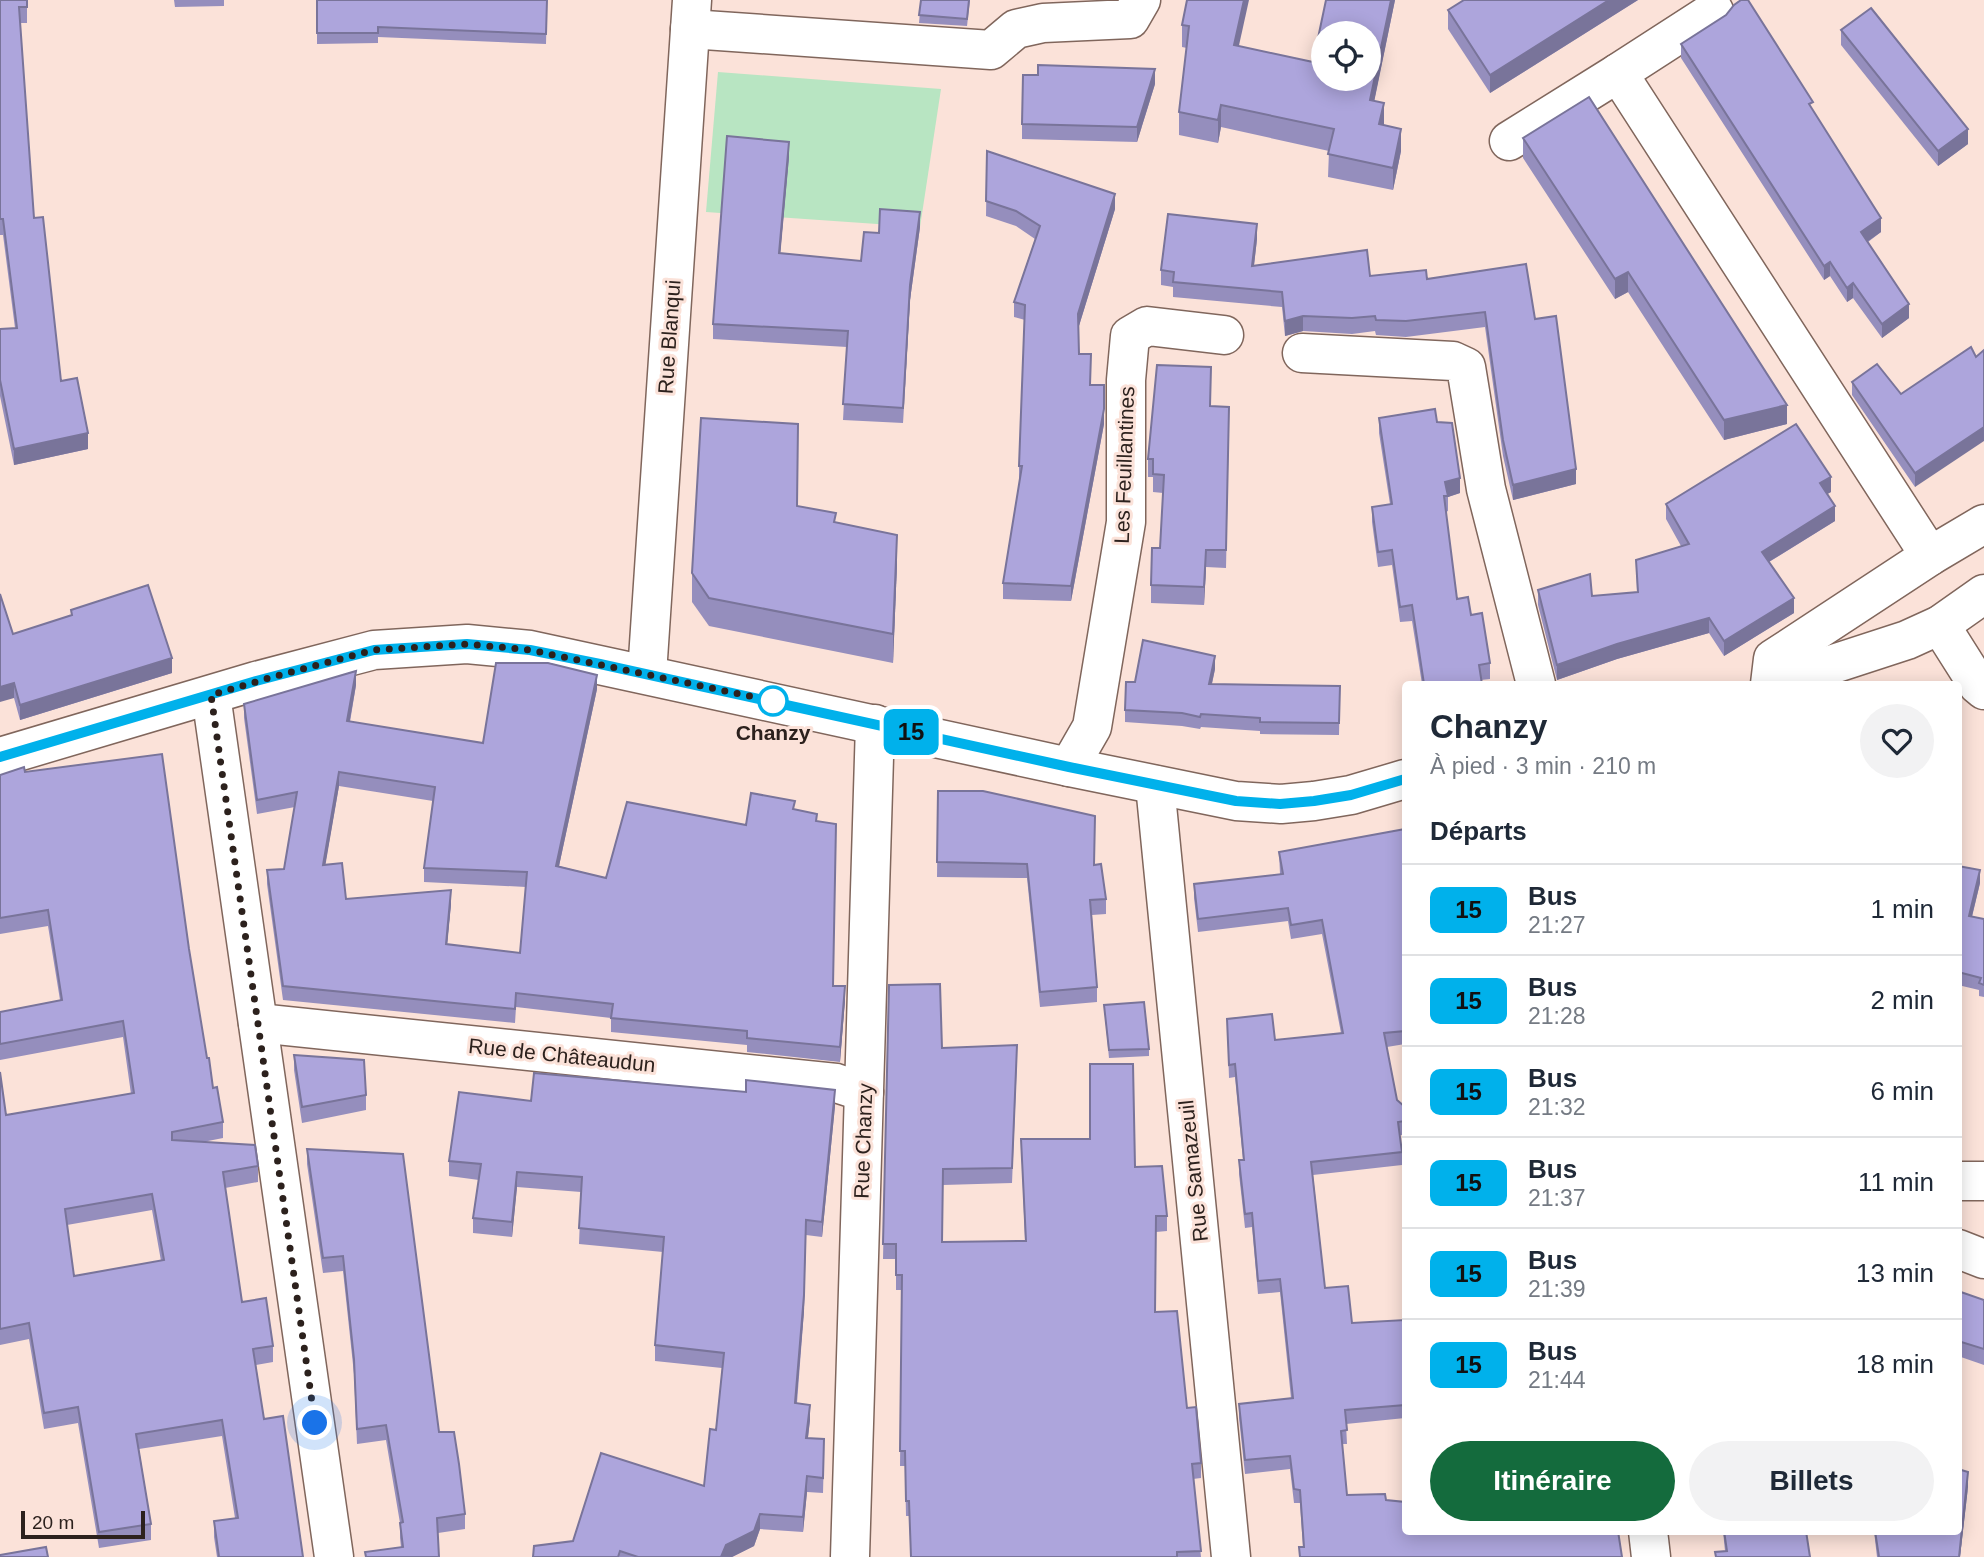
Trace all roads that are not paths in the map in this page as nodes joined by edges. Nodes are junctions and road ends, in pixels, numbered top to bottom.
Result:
1 (1140, 0) edge
2 (1714, 11) dead end
3 (691, 15) edge
4 (1618, 73) junction
5 (1509, 141) dead end
6 (1224, 334) dead end
7 (1302, 353) dead end
8 (1984, 524) edge
9 (1930, 555) junction
10 (1984, 594) edge
11 (1940, 625) junction
12 (647, 674) junction
13 (1535, 681) edge
14 (1771, 681) edge
15 (1780, 681) edge
16 (1984, 690) edge
17 (211, 695) junction
18 (875, 724) junction
19 (0, 757) edge
20 (1069, 767) junction
21 (1402, 780) edge
22 (1155, 785) junction
23 (258, 1023) junction
24 (864, 1093) junction
25 (1962, 1181) edge
26 (1984, 1181) edge
27 (1962, 1251) edge
28 (1984, 1259) edge
29 (1648, 1535) edge
30 (334, 1557) edge
31 (850, 1557) edge
32 (1231, 1557) edge
33 (1651, 1557) edge

1 - 3 street
2 - 4 street
3 - 12 street, Rue Blanqui
4 - 5 street
4 - 9 street
6 - 20 street, Les Feuillantines
7 - 13 street
8 - 9 street
9 - 14 street
10 - 11 street
11 - 15 street
11 - 16 street
12 - 17 street
12 - 18 street
17 - 19 street
17 - 23 street
18 - 20 street
18 - 24 street, Rue Chanzy
20 - 22 street
21 - 22 street
22 - 32 street, Rue Samazeuil
23 - 24 street, Rue de Châteaudun
23 - 30 street
24 - 31 street, Rue Chanzy
25 - 26 street
27 - 28 street
29 - 33 street

